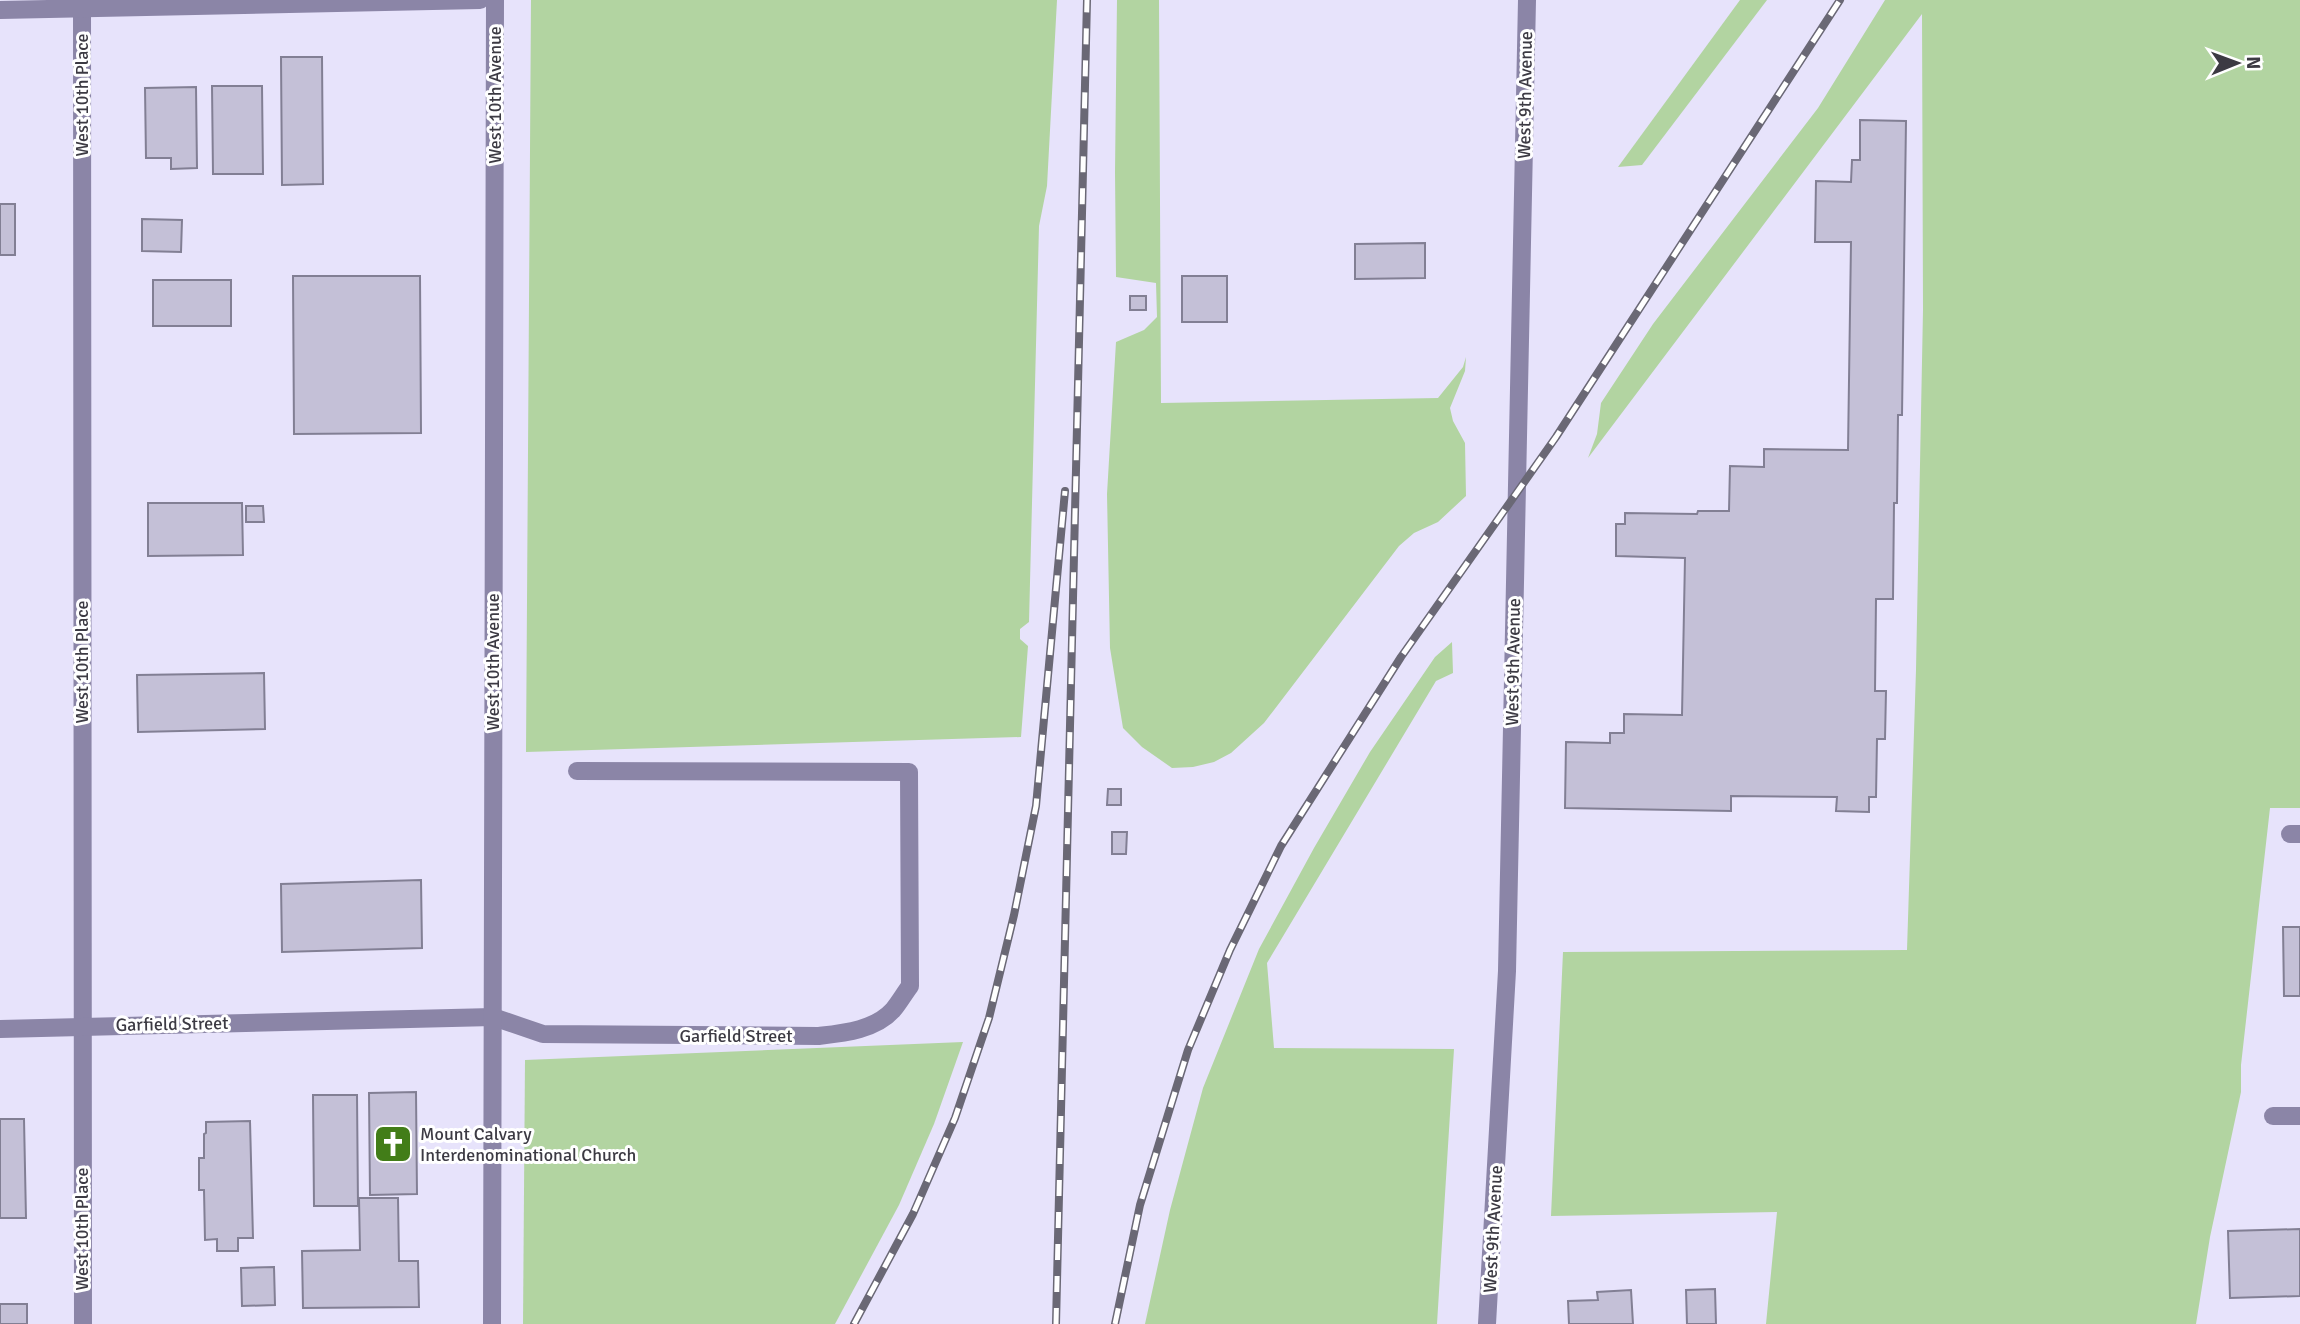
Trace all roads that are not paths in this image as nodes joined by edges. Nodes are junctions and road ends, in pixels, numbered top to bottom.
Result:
1 (480, 0) edge
2 (495, 0) edge
3 (1527, 0) edge
4 (82, 4) edge
5 (0, 10) edge
6 (577, 772) dead end
7 (493, 1017) junction
8 (82, 1026) junction
9 (0, 1029) edge
10 (2273, 1116) dead end
11 (2300, 1116) edge
12 (82, 1324) edge
13 (492, 1324) edge
14 (1487, 1324) edge

1 - 4 street
2 - 7 street, West 10th Avenue
3 - 14 street, West 9th Avenue
4 - 5 street
4 - 8 street, West 10th Place
6 - 7 street, Garfield Street
7 - 8 street, Garfield Street
7 - 13 street, West 10th Avenue
8 - 9 street, Garfield Street
8 - 12 street, West 10th Place
10 - 11 street

